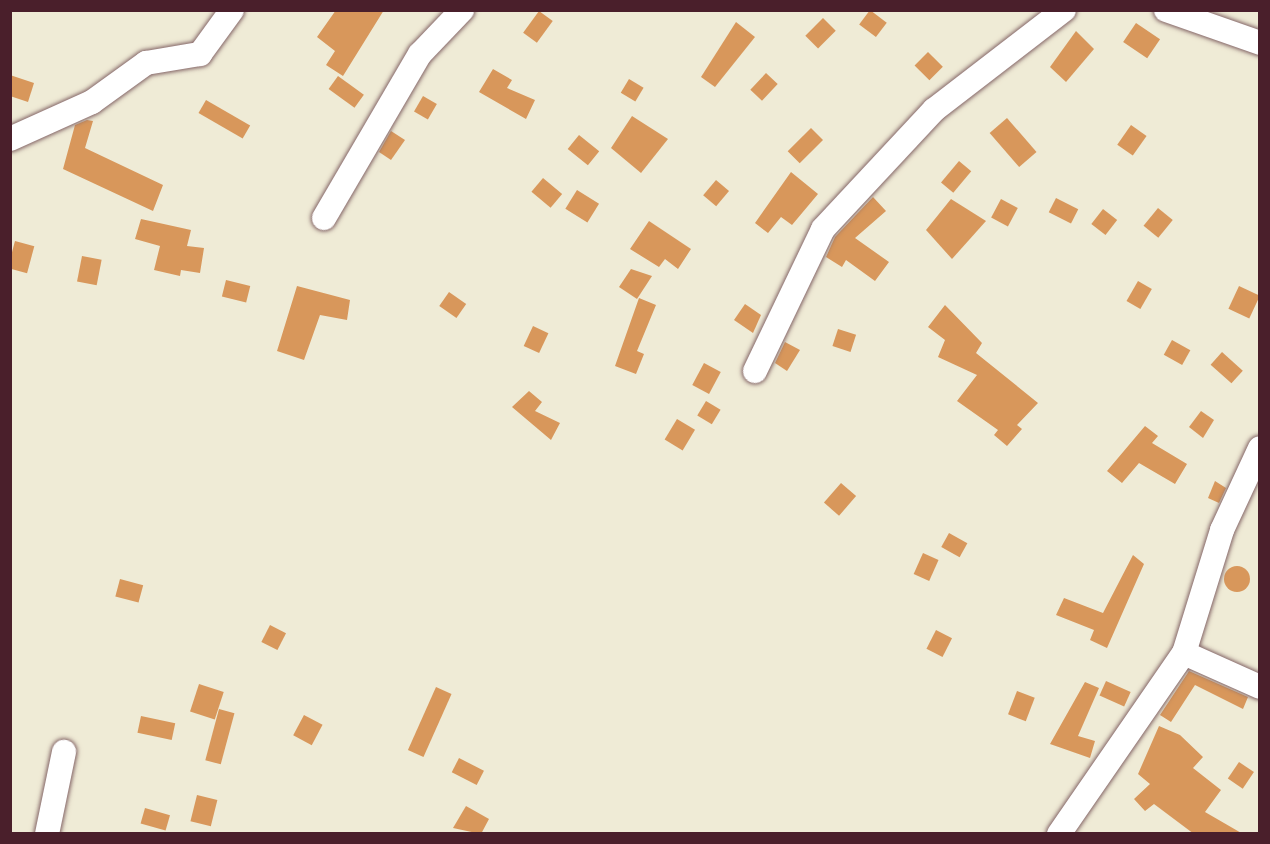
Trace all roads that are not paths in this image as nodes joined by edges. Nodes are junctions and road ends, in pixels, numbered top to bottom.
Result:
1 (232, 10) edge
2 (462, 10) edge
3 (1064, 10) edge
4 (1166, 10) edge
5 (1260, 43) edge
6 (10, 139) edge
7 (324, 218) dead end
8 (755, 371) dead end
9 (1260, 448) edge
10 (1184, 653) junction
11 (1260, 687) edge
12 (64, 752) dead end
13 (47, 834) edge
14 (1059, 834) edge

1 - 6 street
2 - 7 street
3 - 8 street
4 - 5 street
9 - 10 street
10 - 11 street
10 - 14 street
12 - 13 street

